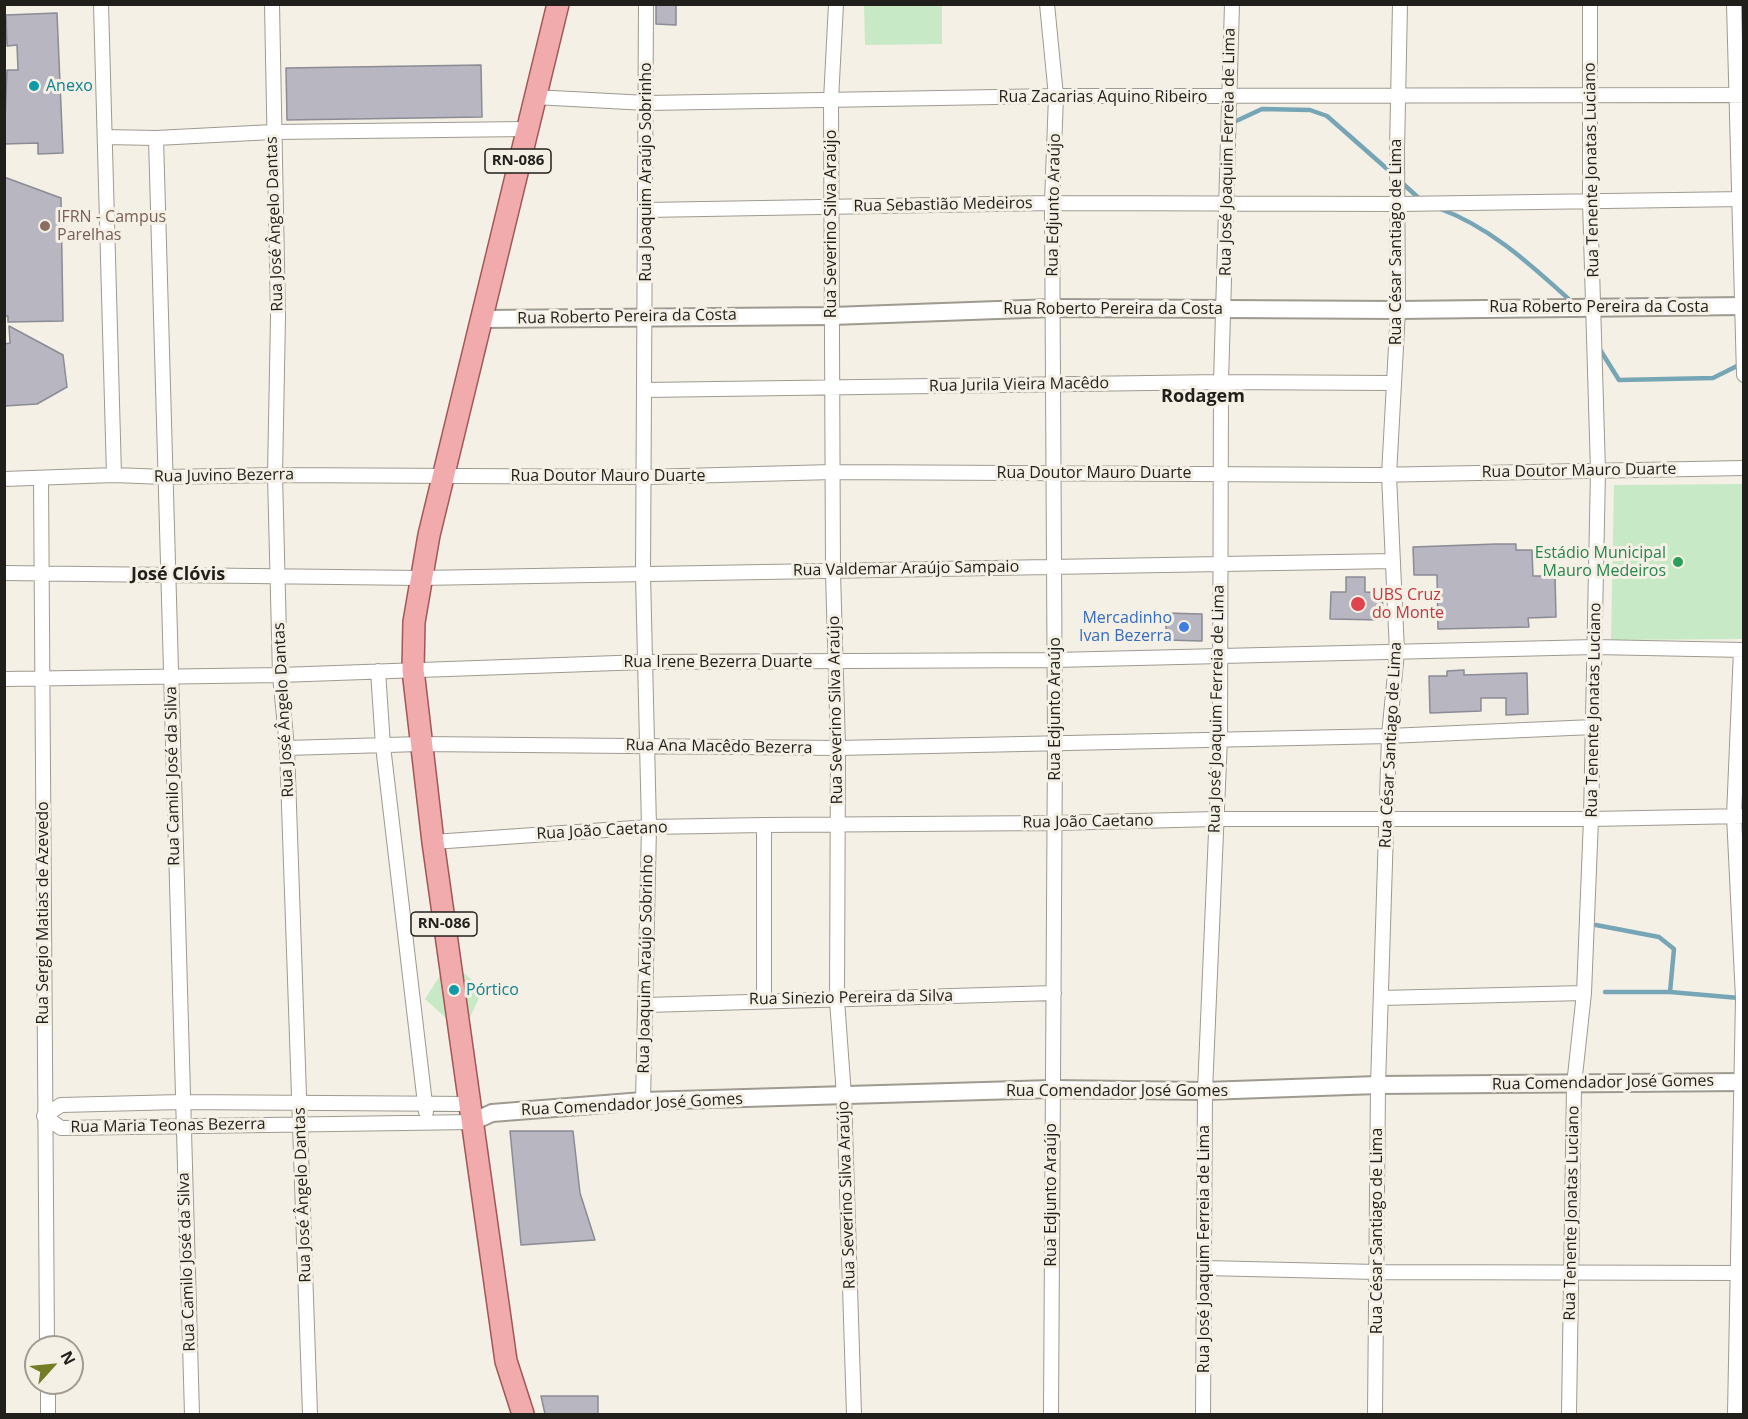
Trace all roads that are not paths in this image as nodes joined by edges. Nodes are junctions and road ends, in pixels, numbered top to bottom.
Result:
1 (101, 4) edge
2 (272, 4) edge
3 (558, 4) edge
4 (646, 4) edge
5 (836, 4) edge
6 (1047, 4) edge
7 (1232, 4) edge
8 (1400, 4) edge
9 (1590, 4) edge
10 (1734, 4) edge
11 (1739, 95) edge
12 (1056, 96) junction
13 (1590, 96) junction
14 (534, 97) junction
15 (1228, 97) junction
16 (1397, 97) junction
17 (831, 100) junction
18 (647, 103) junction
19 (526, 129) junction
20 (273, 132) junction
21 (105, 136) junction
22 (156, 138) junction
23 (1740, 199) edge
24 (1228, 202) junction
25 (1590, 202) junction
26 (1052, 203) junction
27 (1398, 204) junction
28 (832, 207) junction
29 (646, 210) junction
30 (1594, 306) junction
31 (1742, 306) edge
32 (1053, 308) junction
33 (1224, 308) junction
34 (1398, 310) junction
35 (832, 316) junction
36 (646, 317) junction
37 (482, 319) junction
38 (1743, 375) edge
39 (1221, 382) junction
40 (1393, 383) junction
41 (1053, 384) junction
42 (832, 388) junction
43 (645, 390) junction
44 (1743, 468) edge
45 (1598, 471) junction
46 (832, 472) junction
47 (1053, 473) junction
48 (1222, 473) junction
49 (114, 475) junction
50 (275, 475) junction
51 (1389, 475) junction
52 (444, 476) junction
53 (165, 477) junction
54 (645, 477) junction
55 (41, 479) junction
56 (4, 480) edge
57 (1393, 561) junction
58 (1218, 563) junction
59 (1055, 566) junction
60 (833, 572) junction
61 (4, 573) edge
62 (40, 573) junction
63 (169, 574) junction
64 (643, 575) junction
65 (279, 576) junction
66 (420, 578) junction
67 (1595, 647) junction
68 (1742, 650) edge
69 (1397, 652) junction
70 (1220, 656) junction
71 (1055, 660) junction
72 (836, 661) junction
73 (645, 662) junction
74 (413, 670) junction
75 (378, 671) junction
76 (280, 675) junction
77 (171, 676) junction
78 (41, 678) junction
79 (4, 679) edge
80 (1593, 727) junction
81 (1389, 736) junction
82 (1220, 738) junction
83 (1055, 742) junction
84 (420, 744) junction
85 (384, 746) junction
86 (648, 746) junction
87 (286, 748) junction
88 (838, 748) junction
89 (1739, 816) edge
90 (1216, 819) junction
91 (1387, 819) junction
92 (1591, 819) junction
93 (837, 824) junction
94 (1055, 824) junction
95 (764, 825) junction
96 (649, 827) junction
97 (433, 842) junction
98 (1742, 960) edge
99 (1054, 993) junction
100 (1584, 993) junction
101 (1380, 998) junction
102 (764, 1000) junction
103 (837, 1000) junction
104 (647, 1005) junction
105 (1743, 1082) edge
106 (1378, 1085) junction
107 (1574, 1085) junction
108 (1052, 1089) junction
109 (1205, 1091) junction
110 (844, 1096) junction
111 (643, 1101) junction
112 (181, 1102) junction
113 (300, 1103) junction
114 (425, 1104) junction
115 (478, 1113) junction
116 (44, 1116) junction
117 (301, 1123) junction
118 (427, 1123) junction
119 (182, 1126) junction
120 (1204, 1268) junction
121 (1572, 1271) junction
122 (1377, 1272) junction
123 (1740, 1273) edge
124 (47, 1335) edge
125 (48, 1395) edge
126 (48, 1414) edge
127 (192, 1414) edge
128 (310, 1414) edge
129 (523, 1414) edge
130 (854, 1414) edge
131 (1051, 1414) edge
132 (1203, 1414) edge
133 (1375, 1414) edge
134 (1569, 1414) edge
135 (1736, 1414) edge

1 - 21 street
2 - 20 street, Rua José Ângelo Dantas
3 - 14 main road, RN-086
4 - 18 street, Rua Joaquim Araújo Sobrinho
5 - 17 street, Rua Severino Silva Araújo
6 - 12 street, Rua Edjunto Araújo
7 - 15 street, Rua José Joaquim Ferreia de Lima
8 - 16 street, Rua César Santiago de Lima
9 - 13 street, Rua Tenente Jonatas Luciano
10 - 11 street
11 - 13 street, Rua Zacarias Aquino Ribeiro
11 - 23 street
12 - 15 street, Rua Zacarias Aquino Ribeiro
12 - 17 street, Rua Zacarias Aquino Ribeiro
12 - 26 street, Rua Edjunto Araújo
13 - 16 street, Rua Zacarias Aquino Ribeiro
13 - 25 street, Rua Tenente Jonatas Luciano
14 - 18 street, Rua Zacarias Aquino Ribeiro
14 - 19 main road, RN-086
15 - 16 street, Rua Zacarias Aquino Ribeiro
15 - 24 street, Rua José Joaquim Ferreia de Lima
16 - 27 street, Rua César Santiago de Lima
17 - 18 street, Rua Zacarias Aquino Ribeiro
17 - 28 street, Rua Severino Silva Araújo
18 - 29 street, Rua Joaquim Araújo Sobrinho
19 - 20 street
19 - 37 main road, RN-086
20 - 22 street
20 - 50 street, Rua José Ângelo Dantas
21 - 22 street
21 - 49 street
22 - 53 street, Rua Camilo José da Silva
23 - 25 street, Rua Sebastião Medeiros
23 - 31 street
24 - 26 street, Rua Sebastião Medeiros
24 - 27 street, Rua Sebastião Medeiros
24 - 33 street, Rua José Joaquim Ferreia de Lima
25 - 27 street, Rua Sebastião Medeiros
25 - 30 street, Rua Tenente Jonatas Luciano
26 - 28 street, Rua Sebastião Medeiros
26 - 32 street, Rua Edjunto Araújo
27 - 34 street, Rua César Santiago de Lima
28 - 29 street, Rua Sebastião Medeiros
28 - 35 street, Rua Severino Silva Araújo
29 - 36 street, Rua Joaquim Araújo Sobrinho
30 - 31 street, Rua Roberto Pereira da Costa
30 - 34 street, Rua Roberto Pereira da Costa
30 - 45 street, Rua Tenente Jonatas Luciano
31 - 38 street
32 - 33 street, Rua Roberto Pereira da Costa
32 - 35 street, Rua Roberto Pereira da Costa
32 - 41 street, Rua Edjunto Araújo
33 - 34 street, Rua Roberto Pereira da Costa
33 - 39 street, Rua José Joaquim Ferreia de Lima
34 - 40 street, Rua César Santiago de Lima
35 - 36 street, Rua Roberto Pereira da Costa
35 - 42 street, Rua Severino Silva Araújo
36 - 37 street, Rua Roberto Pereira da Costa
36 - 43 street, Rua Joaquim Araújo Sobrinho
37 - 52 main road, RN-086
39 - 40 street, Rua Jurila Vieira Macêdo
39 - 41 street, Rua Jurila Vieira Macêdo
39 - 48 street, Rua José Joaquim Ferreia de Lima
40 - 51 street, Rua César Santiago de Lima
41 - 42 street, Rua Jurila Vieira Macêdo
41 - 47 street, Rua Edjunto Araújo
42 - 43 street, Rua Jurila Vieira Macêdo
42 - 46 street, Rua Severino Silva Araújo
43 - 54 street, Rua Joaquim Araújo Sobrinho
44 - 45 street, Rua Doutor Mauro Duarte
45 - 51 street, Rua Doutor Mauro Duarte
45 - 67 street, Rua Tenente Jonatas Luciano
46 - 47 street, Rua Doutor Mauro Duarte
46 - 54 street, Rua Doutor Mauro Duarte
46 - 60 street, Rua Severino Silva Araújo
47 - 48 street, Rua Doutor Mauro Duarte
47 - 59 street, Rua Edjunto Araújo
48 - 51 street, Rua Doutor Mauro Duarte
48 - 58 street, Rua José Joaquim Ferreia de Lima
49 - 53 street, Rua Juvino Bezerra
49 - 55 street, Rua Juvino Bezerra
50 - 52 street, Rua Juvino Bezerra
50 - 53 street, Rua Juvino Bezerra
50 - 65 street, Rua José Ângelo Dantas
51 - 57 street, Rua César Santiago de Lima
52 - 54 street, Rua Doutor Mauro Duarte
52 - 66 main road, RN-086
53 - 63 street, Rua Camilo José da Silva
54 - 64 street, Rua Joaquim Araújo Sobrinho
55 - 56 street, Rua Juvino Bezerra
55 - 62 street, Rua Sergio Matias de Azevedo
57 - 58 street, Rua Valdemar Araújo Sampaio
57 - 69 street, Rua César Santiago de Lima
58 - 59 street, Rua Valdemar Araújo Sampaio
58 - 70 street, Rua José Joaquim Ferreia de Lima
59 - 60 street, Rua Valdemar Araújo Sampaio
59 - 71 street, Rua Edjunto Araújo
60 - 64 street, Rua Valdemar Araújo Sampaio
60 - 72 street, Rua Severino Silva Araújo
61 - 62 street, Rua Valdemar Araújo Sampaio
62 - 63 street, Rua Valdemar Araújo Sampaio
62 - 78 street, Rua Sergio Matias de Azevedo
63 - 65 street, Rua Valdemar Araújo Sampaio
63 - 77 street, Rua Camilo José da Silva
64 - 66 street, Rua Valdemar Araújo Sampaio
64 - 73 street, Rua Joaquim Araújo Sobrinho
65 - 66 street, Rua Valdemar Araújo Sampaio
65 - 76 street, Rua José Ângelo Dantas
66 - 74 main road, RN-086
67 - 68 street, Rua Irene Bezerra Duarte
67 - 69 street, Rua Irene Bezerra Duarte
67 - 80 street, Rua Tenente Jonatas Luciano
68 - 89 street
69 - 70 street, Rua Irene Bezerra Duarte
69 - 81 street, Rua César Santiago de Lima
70 - 71 street, Rua Irene Bezerra Duarte
70 - 82 street, Rua José Joaquim Ferreia de Lima
71 - 72 street, Rua Irene Bezerra Duarte
71 - 83 street, Rua Edjunto Araújo
72 - 73 street, Rua Irene Bezerra Duarte
72 - 88 street, Rua Severino Silva Araújo
73 - 74 street, Rua Irene Bezerra Duarte
73 - 86 street, Rua Joaquim Araújo Sobrinho
74 - 75 street, Rua Irene Bezerra Duarte
74 - 84 main road, RN-086
75 - 76 street, Rua Irene Bezerra Duarte
75 - 85 street
76 - 77 street, Rua Irene Bezerra Duarte
76 - 87 street, Rua José Ângelo Dantas
77 - 78 street, Rua Irene Bezerra Duarte
77 - 112 street, Rua Camilo José da Silva
78 - 79 street, Rua Irene Bezerra Duarte
78 - 116 street, Rua Sergio Matias de Azevedo
80 - 81 street, Rua Ana Macêdo Bezerra
80 - 92 street, Rua Tenente Jonatas Luciano
81 - 82 street, Rua Ana Macêdo Bezerra
81 - 91 street, Rua César Santiago de Lima
82 - 83 street, Rua Ana Macêdo Bezerra
82 - 90 street, Rua José Joaquim Ferreia de Lima
83 - 88 street, Rua Ana Macêdo Bezerra
83 - 94 street, Rua Edjunto Araújo
84 - 85 street, Rua Ana Macêdo Bezerra
84 - 86 street, Rua Ana Macêdo Bezerra
84 - 97 main road, RN-086
85 - 87 street, Rua Ana Macêdo Bezerra
85 - 114 street
86 - 88 street, Rua Ana Macêdo Bezerra
86 - 96 street, Rua Joaquim Araújo Sobrinho
87 - 113 street, Rua José Ângelo Dantas
88 - 93 street, Rua Severino Silva Araújo
89 - 92 street, Rua João Caetano
89 - 98 street
90 - 91 street, Rua João Caetano
90 - 94 street, Rua João Caetano
90 - 109 street, Rua José Joaquim Ferreia de Lima
91 - 92 street, Rua João Caetano
91 - 101 street, Rua César Santiago de Lima
92 - 100 street, Rua Tenente Jonatas Luciano
93 - 94 street, Rua João Caetano
93 - 95 street, Rua João Caetano
93 - 103 street, Rua Severino Silva Araújo
94 - 99 street, Rua Edjunto Araújo
95 - 96 street, Rua João Caetano
95 - 102 street
96 - 97 street, Rua João Caetano
96 - 104 street, Rua Joaquim Araújo Sobrinho
97 - 115 main road, RN-086
98 - 105 street
99 - 103 street, Rua Sinezio Pereira da Silva
99 - 108 street, Rua Edjunto Araújo
100 - 101 street
100 - 107 street, Rua Tenente Jonatas Luciano
101 - 106 street, Rua César Santiago de Lima
102 - 103 street, Rua Sinezio Pereira da Silva
102 - 104 street, Rua Sinezio Pereira da Silva
103 - 110 street, Rua Severino Silva Araújo
104 - 111 street, Rua Joaquim Araújo Sobrinho
105 - 107 street, Rua Comendador José Gomes
105 - 123 street
106 - 107 street, Rua Comendador José Gomes
106 - 109 street, Rua Comendador José Gomes
106 - 122 street, Rua César Santiago de Lima
107 - 121 street, Rua Tenente Jonatas Luciano
108 - 109 street, Rua Comendador José Gomes
108 - 110 street, Rua Comendador José Gomes
108 - 131 street, Rua Edjunto Araújo
109 - 120 street, Rua José Joaquim Ferreia de Lima
110 - 111 street, Rua Comendador José Gomes
110 - 130 street, Rua Severino Silva Araújo
111 - 115 street, Rua Comendador José Gomes
112 - 113 street, Rua Maria Teonas Bezerra
112 - 116 street, Rua Maria Teonas Bezerra
112 - 119 street, Rua Camilo José da Silva
113 - 114 street, Rua Maria Teonas Bezerra
113 - 117 street, Rua José Ângelo Dantas
114 - 115 street, Rua Maria Teonas Bezerra
114 - 118 street
115 - 118 street, Rua Maria Teonas Bezerra
115 - 129 main road, RN-086
116 - 119 street, Rua Maria Teonas Bezerra
116 - 124 street, Rua Sergio Matias de Azevedo
117 - 118 street, Rua Maria Teonas Bezerra
117 - 119 street, Rua Maria Teonas Bezerra
117 - 128 street, Rua José Ângelo Dantas
119 - 127 street, Rua Camilo José da Silva
120 - 122 street
120 - 132 street, Rua José Joaquim Ferreia de Lima
121 - 122 street
121 - 123 street
121 - 134 street, Rua Tenente Jonatas Luciano
122 - 133 street, Rua César Santiago de Lima
123 - 135 street
125 - 126 street

